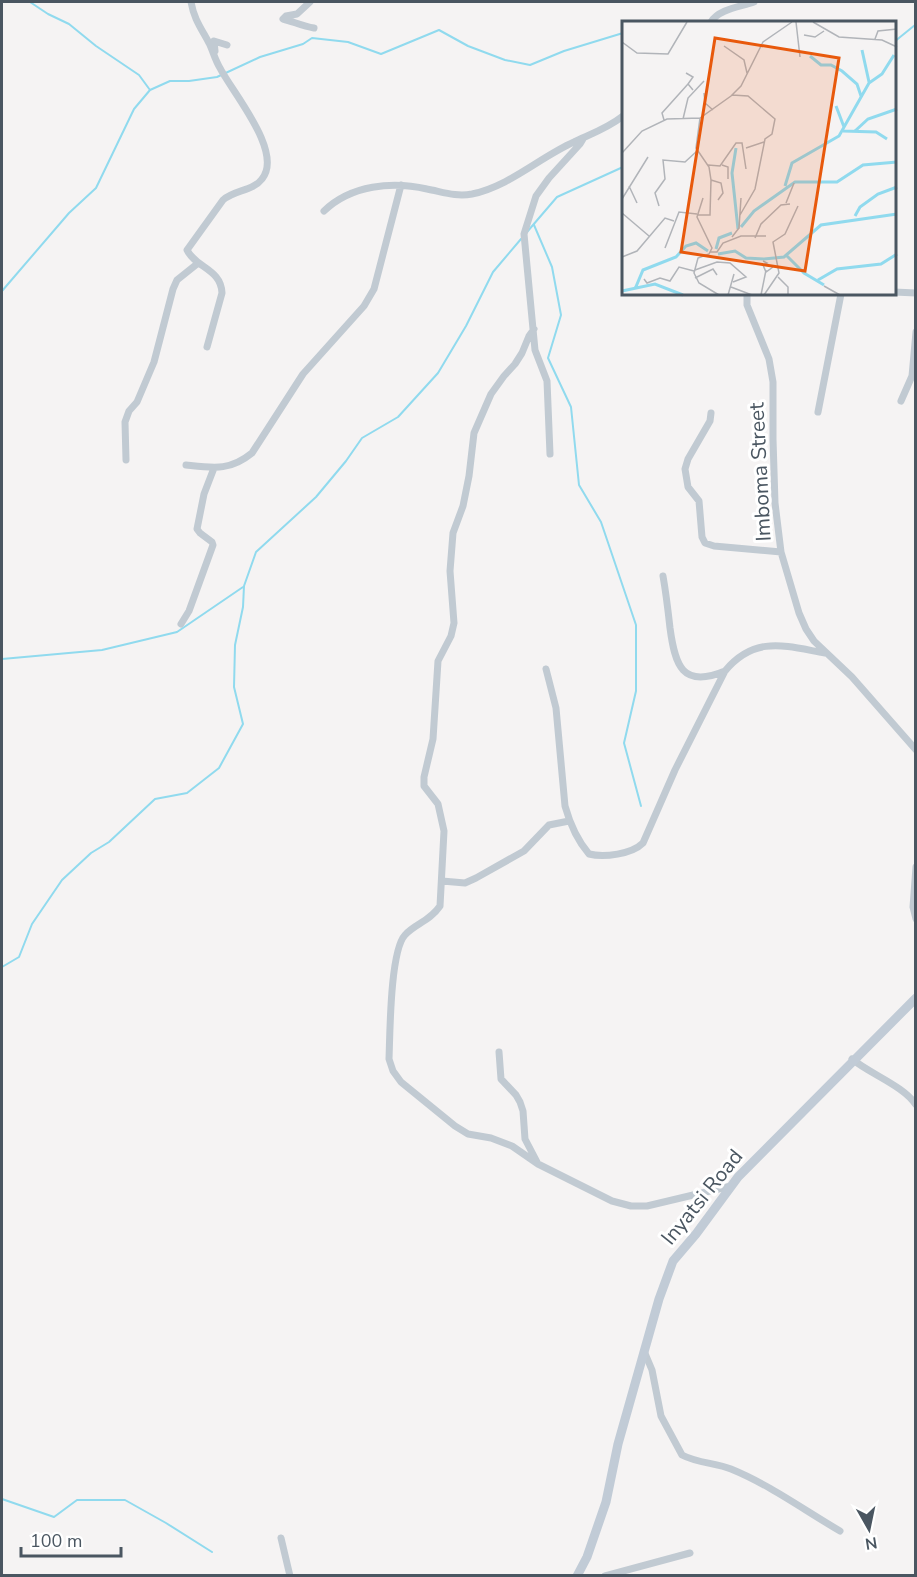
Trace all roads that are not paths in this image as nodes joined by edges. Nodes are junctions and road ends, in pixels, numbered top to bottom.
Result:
1 (191, 2) edge
2 (310, 2) edge
3 (754, 2) edge
4 (712, 21) edge
5 (314, 28) dead end
6 (227, 45) dead end
7 (216, 59) junction
8 (622, 117) edge
9 (583, 139) junction
10 (402, 185) junction
11 (324, 211) dead end
12 (197, 264) junction
13 (896, 292) edge
14 (915, 293) edge
15 (747, 296) edge
16 (840, 296) edge
17 (534, 330) junction
18 (915, 332) edge
19 (207, 347) dead end
20 (901, 401) dead end
21 (818, 412) dead end
22 (711, 413) dead end
23 (550, 454) dead end
24 (126, 460) dead end
25 (186, 465) dead end
26 (214, 468) junction
27 (781, 552) junction
28 (663, 576) dead end
29 (182, 624) dead end
30 (825, 653) junction
31 (546, 669) dead end
32 (725, 671) junction
33 (915, 750) edge
34 (569, 821) junction
35 (915, 867) edge
36 (442, 881) junction
37 (915, 919) edge
38 (915, 998) edge
39 (499, 1052) dead end
40 (852, 1059) junction
41 (915, 1105) edge
42 (538, 1164) junction
43 (731, 1186) junction
44 (644, 1351) junction
45 (840, 1531) dead end
46 (281, 1538) dead end
47 (690, 1553) dead end
48 (290, 1575) edge
49 (577, 1575) edge
50 (605, 1575) edge

1 - 7 street
2 - 5 street
3 - 4 street
6 - 7 street
7 - 12 street
8 - 9 street
9 - 10 street
9 - 17 street
10 - 11 street
10 - 26 street
12 - 19 street
12 - 24 street
13 - 14 street
15 - 27 street, Imboma Street
16 - 21 street
17 - 23 street
17 - 36 street
18 - 20 street
22 - 27 street
25 - 26 street
26 - 29 street
27 - 30 street, Imboma Street
28 - 32 street
30 - 32 street
30 - 33 street, Imboma Street
31 - 34 street
32 - 34 street
34 - 36 street
35 - 37 street
36 - 42 street
38 - 40 street, Inyatsi Road
39 - 42 street
40 - 41 street
40 - 43 street, Inyatsi Road
42 - 43 street
43 - 44 street, Inyatsi Road
44 - 45 street
44 - 49 street, Inyatsi Road
46 - 48 street
47 - 50 street

